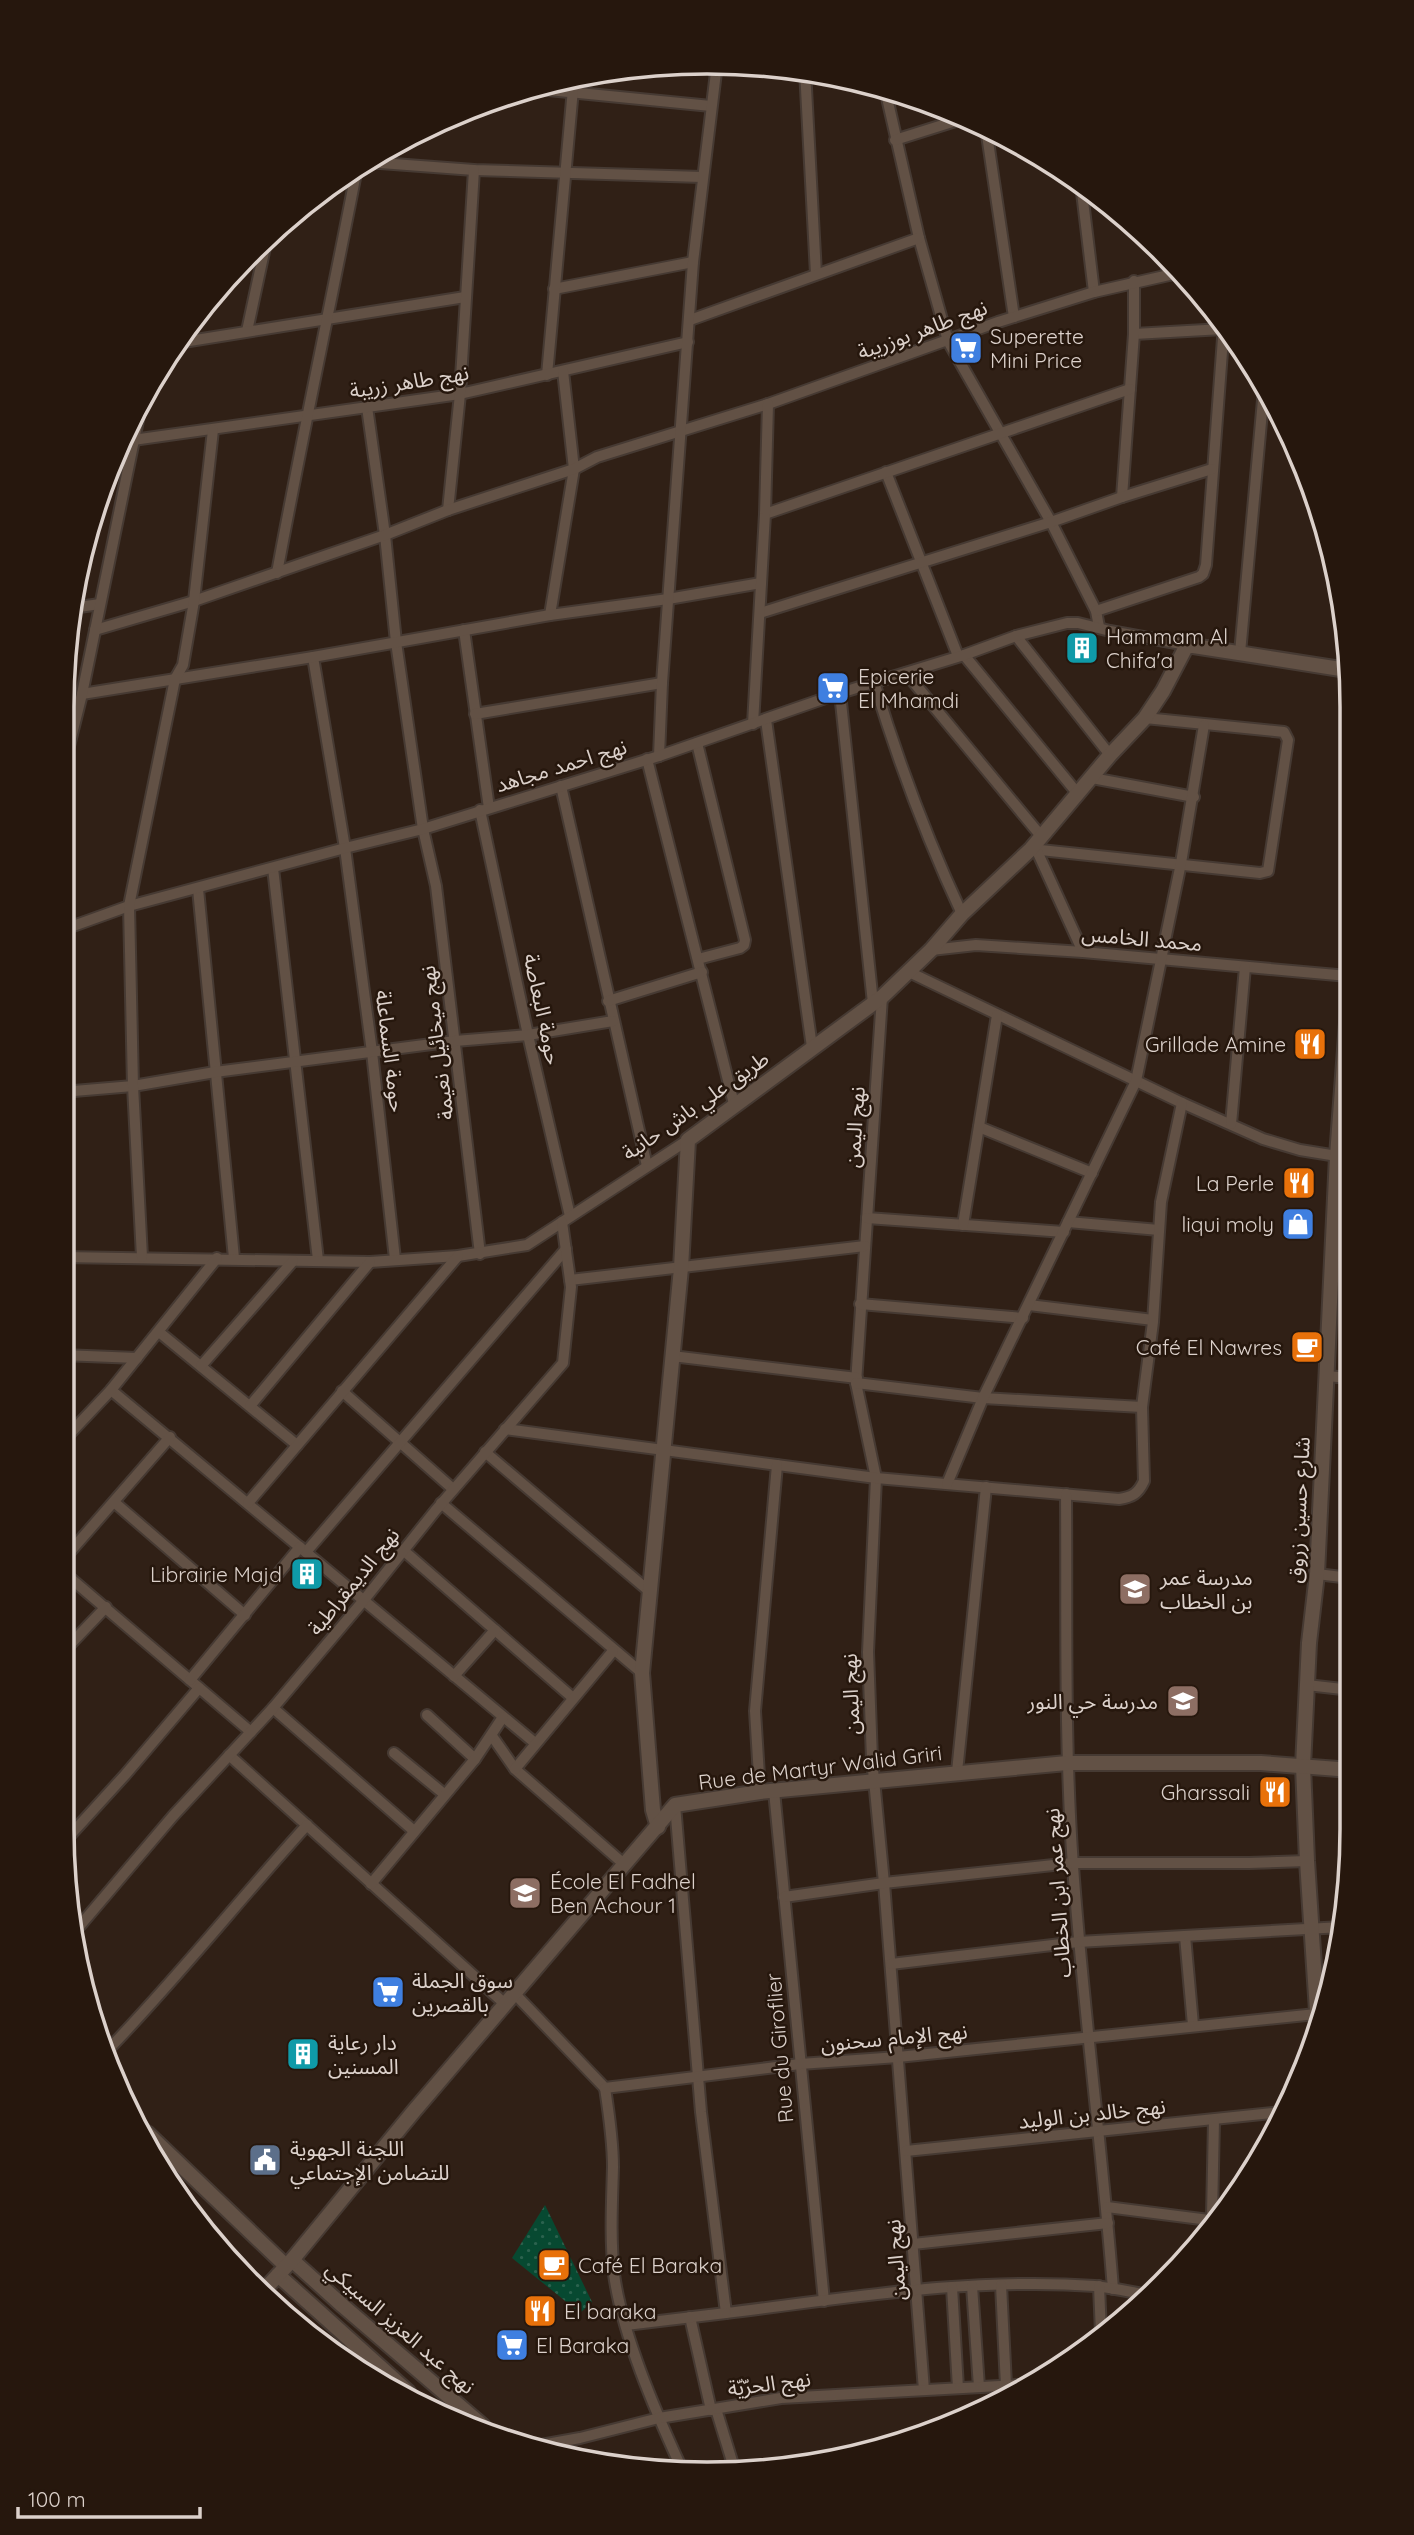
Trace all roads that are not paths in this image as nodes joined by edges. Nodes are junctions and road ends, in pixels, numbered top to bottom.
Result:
1 (716, 74) edge
2 (806, 82) edge
3 (573, 88) edge
4 (561, 91) edge
5 (573, 92) junction
6 (887, 100) edge
7 (711, 106) junction
8 (950, 123) edge
9 (988, 139) edge
10 (895, 140) junction
11 (382, 163) edge
12 (474, 170) junction
13 (564, 173) junction
14 (702, 177) junction
15 (355, 180) edge
16 (1083, 197) edge
17 (919, 238) junction
18 (263, 255) edge
19 (694, 262) junction
20 (816, 274) junction
21 (1170, 275) edge
22 (1134, 281) junction
23 (554, 289) junction
24 (1094, 292) junction
25 (465, 297) junction
26 (1014, 317) junction
27 (328, 318) junction
28 (690, 320) junction
29 (1215, 328) edge
30 (247, 331) junction
31 (1134, 334) junction
32 (1223, 340) edge
33 (190, 341) edge
34 (948, 341) junction
35 (688, 342) junction
36 (563, 371) junction
37 (547, 376) junction
38 (1130, 389) junction
39 (460, 394) junction
40 (1263, 403) edge
41 (768, 404) junction
42 (367, 407) junction
43 (305, 417) junction
44 (213, 430) junction
45 (681, 432) junction
46 (999, 432) junction
47 (133, 440) joint
48 (574, 468) junction
49 (1212, 469) junction
50 (887, 472) junction
51 (1122, 497) junction
52 (448, 510) junction
53 (765, 514) junction
54 (1051, 522) junction
55 (385, 535) junction
56 (922, 562) junction
57 (277, 573) junction
58 (761, 583) junction
59 (668, 599) junction
60 (194, 601) junction
61 (100, 604) junction
62 (82, 607) edge
63 (1096, 611) junction
64 (760, 613) junction
65 (550, 615) junction
66 (1099, 627) junction
67 (95, 630) junction
68 (464, 630) junction
69 (1016, 636) junction
70 (396, 642) junction
71 (1187, 645) junction
72 (1240, 653) junction
73 (961, 655) junction
74 (313, 657) junction
75 (1339, 669) edge
76 (906, 673) junction
77 (175, 679) junction
78 (874, 682) junction
79 (662, 683) junction
80 (840, 693) junction
81 (82, 694) junction
82 (475, 714) junction
83 (1145, 718) junction
84 (766, 720) junction
85 (753, 724) junction
86 (1203, 725) junction
87 (74, 726) edge
88 (697, 743) junction
89 (1110, 755) junction
90 (653, 757) junction
91 (1092, 778) junction
92 (561, 786) junction
93 (1077, 794) junction
94 (1194, 797) junction
95 (484, 809) junction
96 (424, 829) junction
97 (1041, 836) junction
98 (345, 848) junction
99 (1034, 850) junction
100 (1181, 863) junction
101 (273, 868) junction
102 (198, 889) junction
103 (129, 906) junction
104 (962, 914) junction
105 (74, 926) edge
106 (931, 950) junction
107 (1083, 952) junction
108 (698, 959) junction
109 (1161, 960) junction
110 (1245, 967) junction
111 (702, 972) junction
112 (909, 972) junction
113 (1340, 975) edge
114 (878, 1000) junction
115 (608, 1001) junction
116 (997, 1015) junction
117 (613, 1021) junction
118 (528, 1035) junction
119 (455, 1041) junction
120 (812, 1047) junction
121 (372, 1052) junction
122 (295, 1062) junction
123 (215, 1072) junction
124 (1136, 1082) junction
125 (133, 1086) junction
126 (74, 1091) edge
127 (1182, 1103) junction
128 (734, 1104) junction
129 (1340, 1116) edge
130 (1231, 1124) junction
131 (979, 1127) junction
132 (688, 1140) junction
133 (1337, 1156) junction
134 (647, 1166) junction
135 (1092, 1173) junction
136 (1340, 1195) edge
137 (867, 1218) junction
138 (566, 1219) junction
139 (963, 1225) junction
140 (1066, 1227) junction
141 (1159, 1230) junction
142 (1340, 1240) edge
143 (865, 1246) junction
144 (566, 1249) junction
145 (481, 1254) junction
146 (458, 1256) junction
147 (74, 1257) edge
148 (142, 1257) junction
149 (217, 1258) junction
150 (234, 1258) junction
151 (395, 1259) junction
152 (318, 1260) junction
153 (293, 1261) junction
154 (370, 1262) junction
155 (681, 1268) junction
156 (570, 1280) junction
157 (860, 1304) junction
158 (1029, 1306) junction
159 (1023, 1318) junction
160 (1153, 1320) junction
161 (159, 1332) junction
162 (74, 1355) edge
163 (672, 1356) junction
164 (137, 1358) junction
165 (201, 1366) junction
166 (1326, 1376) junction
167 (1340, 1377) edge
168 (857, 1380) junction
169 (111, 1390) junction
170 (342, 1391) junction
171 (983, 1398) junction
172 (250, 1406) junction
173 (1142, 1408) junction
174 (74, 1429) edge
175 (505, 1429) junction
176 (170, 1437) junction
177 (398, 1443) junction
178 (297, 1445) junction
179 (662, 1450) junction
180 (485, 1452) junction
181 (777, 1465) junction
182 (876, 1478) junction
183 (947, 1484) junction
184 (986, 1487) junction
185 (453, 1489) junction
186 (1066, 1494) junction
187 (114, 1502) junction
188 (248, 1503) junction
189 (442, 1503) junction
190 (74, 1547) edge
191 (303, 1550) junction
192 (403, 1550) junction
193 (1317, 1574) junction
194 (1340, 1577) edge
195 (74, 1581) edge
196 (649, 1591) junction
197 (364, 1600) junction
198 (106, 1607) junction
199 (245, 1615) junction
200 (495, 1630) junction
201 (74, 1640) edge
202 (613, 1651) junction
203 (642, 1673) junction
204 (454, 1676) junction
205 (195, 1684) junction
206 (1307, 1685) junction
207 (1340, 1689) edge
208 (573, 1698) junction
209 (273, 1708) junction
210 (427, 1715) dead end
211 (503, 1717) junction
212 (251, 1732) junction
213 (492, 1736) junction
214 (535, 1743) junction
215 (394, 1753) dead end
216 (229, 1755) junction
217 (475, 1759) junction
218 (1067, 1763) junction
219 (1303, 1766) junction
220 (515, 1769) junction
221 (1340, 1769) edge
222 (957, 1772) junction
223 (874, 1780) junction
224 (767, 1791) junction
225 (444, 1794) junction
226 (675, 1805) junction
227 (307, 1825) junction
228 (658, 1827) junction
229 (74, 1831) edge
230 (414, 1831) junction
231 (1307, 1861) junction
232 (1072, 1863) junction
233 (625, 1865) junction
234 (884, 1883) junction
235 (371, 1884) junction
236 (784, 1897) junction
237 (81, 1924) edge
238 (1332, 1928) edge
239 (1311, 1929) junction
240 (1185, 1936) junction
241 (1078, 1942) junction
242 (891, 1964) junction
243 (510, 1999) junction
244 (1316, 2003) edge
245 (1311, 2020) edge
246 (1192, 2025) junction
247 (1089, 2037) junction
248 (112, 2046) edge
249 (898, 2057) junction
250 (800, 2064) junction
251 (698, 2076) junction
252 (605, 2088) junction
253 (1271, 2115) edge
254 (1214, 2120) junction
255 (1100, 2131) junction
256 (157, 2142) edge
257 (906, 2151) junction
258 (1107, 2207) junction
259 (1211, 2212) edge
260 (1207, 2218) edge
261 (1108, 2223) junction
262 (914, 2244) junction
263 (285, 2267) junction
264 (1001, 2284) junction
265 (269, 2285) edge
266 (972, 2286) junction
267 (1099, 2286) junction
268 (952, 2287) junction
269 (917, 2289) junction
270 (1112, 2289) junction
271 (1137, 2293) edge
272 (824, 2301) junction
273 (726, 2313) junction
274 (690, 2317) junction
275 (626, 2325) junction
276 (1101, 2325) edge
277 (397, 2380) edge
278 (1012, 2383) edge
279 (1008, 2385) edge
280 (979, 2387) junction
281 (958, 2388) junction
282 (924, 2390) junction
283 (713, 2409) junction
284 (469, 2414) edge
285 (659, 2418) junction
286 (555, 2443) edge
287 (678, 2461) edge
288 (731, 2461) edge

1 - 7 street
2 - 20 street
3 - 5 street
4 - 5 street
5 - 7 street
5 - 13 street
6 - 10 street
7 - 14 street
8 - 10 street
9 - 26 street
10 - 17 street
11 - 12 street
12 - 13 street
12 - 25 street
13 - 14 street
13 - 23 street
14 - 19 street
15 - 27 street
16 - 24 street
17 - 20 street
17 - 34 street
18 - 30 street
19 - 23 street
19 - 28 street
20 - 28 street
21 - 22 street, نهج طاهر بوزريبة
22 - 24 street, نهج طاهر بوزريبة
22 - 31 street
23 - 37 street
24 - 26 street, نهج طاهر بوزريبة
25 - 27 street
25 - 39 street
26 - 34 street, نهج طاهر بوزريبة
27 - 30 street
27 - 43 street
28 - 35 street
29 - 31 street
30 - 33 street
31 - 38 street
32 - 49 street
34 - 41 street, نهج طاهر بوزريبة
34 - 46 street
35 - 36 street, نهج طاهر زريبة
35 - 45 street
36 - 37 street, نهج طاهر زريبة
36 - 48 street
37 - 39 street, نهج طاهر زريبة
38 - 46 street
38 - 51 street
39 - 42 street, نهج طاهر زريبة
39 - 52 street
40 - 72 street
41 - 45 street, نهج طاهر بوزريبة
41 - 53 street
42 - 43 street, نهج طاهر زريبة
42 - 55 street, نهج ميخائيل نعيمة
43 - 44 street, نهج طاهر زريبة
43 - 57 street
44 - 47 street, نهج طاهر زريبة
44 - 60 street
45 - 48 street, نهج طاهر بوزريبة
45 - 59 street
46 - 50 street
46 - 54 street
47 - 61 street
48 - 52 street, نهج طاهر بوزريبة
48 - 65 street
49 - 51 street
49 - 63 street
50 - 53 street
50 - 56 street
51 - 54 street
52 - 55 street, نهج طاهر بوزريبة
53 - 58 street
54 - 56 street
54 - 63 street
55 - 57 street, نهج طاهر بوزريبة
55 - 70 street, نهج ميخائيل نعيمة
56 - 64 street
56 - 73 street
57 - 60 street, نهج طاهر بوزريبة
58 - 59 street
58 - 64 street
59 - 65 street
59 - 79 street
60 - 67 street, نهج طاهر بوزريبة
60 - 77 street
61 - 62 street
61 - 67 street
63 - 66 street
64 - 85 street
65 - 68 street
66 - 69 street, نهج احمد مجاهد
66 - 71 street
67 - 81 street
68 - 70 street
68 - 82 street, حومة البعاصة
69 - 73 street, نهج احمد مجاهد
69 - 89 street
70 - 74 street
70 - 96 street, نهج ميخائيل نعيمة
71 - 72 street
71 - 83 street, طريق علي باش حانبة
72 - 75 street
73 - 76 street, نهج احمد مجاهد
73 - 93 street
74 - 77 street
74 - 98 street, حومة السماعلة
76 - 78 street, نهج احمد مجاهد
76 - 97 street
77 - 81 street
77 - 103 street
78 - 80 street, نهج احمد مجاهد
78 - 104 street
79 - 82 street
79 - 90 street
80 - 84 street, نهج احمد مجاهد
80 - 114 street, نهج اليمن
81 - 87 street
82 - 95 street, حومة البعاصة
83 - 86 street
83 - 89 street, طريق علي باش حانبة
84 - 85 street, نهج احمد مجاهد
84 - 120 street
85 - 88 street, نهج احمد مجاهد
86 - 94 street
86 - 100 street
88 - 90 street, نهج احمد مجاهد
88 - 108 street
89 - 91 street, طريق علي باش حانبة
90 - 92 street, نهج احمد مجاهد
90 - 108 street
91 - 93 street, طريق علي باش حانبة
91 - 94 street
92 - 95 street, نهج احمد مجاهد
92 - 115 street
93 - 97 street, طريق علي باش حانبة
94 - 100 street
95 - 96 street, نهج احمد مجاهد
95 - 118 street, حومة البعاصة
96 - 98 street, نهج احمد مجاهد
96 - 119 street, نهج ميخائيل نعيمة
97 - 99 street, طريق علي باش حانبة
98 - 101 street, نهج احمد مجاهد
98 - 121 street, حومة السماعلة
99 - 100 street
99 - 104 street, طريق علي باش حانبة
99 - 107 street
100 - 109 street
101 - 102 street, نهج احمد مجاهد
101 - 122 street
102 - 103 street, نهج احمد مجاهد
102 - 123 street
103 - 105 street, نهج احمد مجاهد
103 - 125 street
104 - 106 street, طريق علي باش حانبة
106 - 107 street, محمد الخامس
106 - 112 street, طريق علي باش حانبة
107 - 109 street, محمد الخامس
108 - 111 street
109 - 110 street, محمد الخامس
109 - 124 street
110 - 113 street, محمد الخامس
110 - 130 street
111 - 115 street
111 - 128 street
112 - 114 street, طريق علي باش حانبة
112 - 116 street
114 - 120 street, طريق علي باش حانبة
114 - 137 street, نهج اليمن
115 - 117 street
116 - 124 street
116 - 131 street
117 - 118 street
117 - 134 street
118 - 119 street
118 - 138 street, حومة البعاصة
119 - 121 street
119 - 145 street, نهج ميخائيل نعيمة
120 - 128 street, طريق علي باش حانبة
121 - 122 street
121 - 151 street, حومة السماعلة
122 - 123 street
122 - 152 street
123 - 125 street
123 - 150 street
124 - 127 street
124 - 135 street
125 - 126 street
125 - 148 street
127 - 130 street
127 - 141 street
128 - 132 street, طريق علي باش حانبة
129 - 133 street, شارع حسين زروق
130 - 133 street
131 - 135 street
131 - 139 street
132 - 134 street, طريق علي باش حانبة
132 - 155 street
133 - 136 street, شارع حسين زروق
134 - 138 street, طريق علي باش حانبة
135 - 140 street
137 - 139 street
137 - 143 street, نهج اليمن
138 - 144 street, نهج الديمقراطية
138 - 145 street, طريق علي باش حانبة
139 - 140 street
140 - 141 street
140 - 158 street
141 - 160 street
142 - 166 street, شارع حسين زروق
143 - 155 street
143 - 157 street, نهج اليمن
144 - 156 street, نهج الديمقراطية
144 - 177 street
145 - 146 street, طريق علي باش حانبة
146 - 151 street, طريق علي باش حانبة
146 - 170 street
147 - 148 street, طريق علي باش حانبة
148 - 149 street, طريق علي باش حانبة
149 - 150 street, طريق علي باش حانبة
149 - 161 street
150 - 153 street, طريق علي باش حانبة
151 - 154 street, طريق علي باش حانبة
152 - 153 street, طريق علي باش حانبة
152 - 154 street, طريق علي باش حانبة
153 - 165 street
154 - 172 street
155 - 156 street
155 - 163 street
156 - 175 street, نهج الديمقراطية
157 - 159 street
157 - 168 street, نهج اليمن
158 - 159 street
158 - 160 street
159 - 171 street
160 - 173 street
161 - 164 street
161 - 165 street
162 - 164 street
163 - 168 street
163 - 179 street
164 - 169 street
165 - 172 street
166 - 167 street
166 - 193 street, شارع حسين زروق
168 - 171 street
168 - 182 street, نهج اليمن
169 - 174 street
169 - 176 street
170 - 177 street
170 - 178 street
171 - 173 street
171 - 183 street
172 - 178 street
173 - 186 street
175 - 179 street
175 - 180 street, نهج الديمقراطية
176 - 187 street
176 - 188 street
177 - 185 street
177 - 191 street
178 - 188 street
179 - 181 street
179 - 196 street
180 - 185 street, نهج الديمقراطية
180 - 196 street
181 - 182 street
181 - 224 street, Rue du Giroflier
182 - 183 street
182 - 223 street, نهج اليمن
183 - 184 street
184 - 186 street
184 - 222 street
185 - 189 street, نهج الديمقراطية
186 - 218 street, نهج عمر ابن الخطاب
187 - 190 street
187 - 199 street
188 - 191 street
189 - 192 street, نهج الديمقراطية
189 - 202 street
191 - 197 street
191 - 199 street
192 - 197 street, نهج الديمقراطية
192 - 200 street
193 - 194 street
193 - 206 street, شارع حسين زروق
195 - 198 street
196 - 203 street
197 - 204 street
197 - 209 street, نهج الديمقراطية
198 - 201 street
198 - 205 street
199 - 205 street
200 - 204 street
200 - 208 street
202 - 203 street
202 - 208 street
203 - 228 street
204 - 211 street
205 - 212 street
205 - 229 street
206 - 207 street
206 - 219 street, شارع حسين زروق
208 - 214 street
209 - 212 street, نهج الديمقراطية
209 - 230 street
210 - 217 street
211 - 213 street
211 - 214 street
212 - 216 street, نهج الديمقراطية
213 - 217 street
213 - 220 street
214 - 220 street
215 - 225 street
216 - 227 street
216 - 237 street, نهج الديمقراطية
217 - 225 street
218 - 219 street, Rue de Martyr Walid Griri
218 - 222 street, Rue de Martyr Walid Griri
218 - 232 street, نهج عمر ابن الخطاب
219 - 221 street, Rue de Martyr Walid Griri
219 - 231 street, شارع حسين زروق
220 - 233 street
222 - 223 street, Rue de Martyr Walid Griri
223 - 224 street, Rue de Martyr Walid Griri
223 - 234 street, نهج اليمن
224 - 226 street, Rue de Martyr Walid Griri
224 - 236 street, Rue du Giroflier
225 - 230 street
226 - 228 street, Rue de Martyr Walid Griri
226 - 251 street
227 - 235 street
227 - 248 street
228 - 233 street, Rue de Martyr Walid Griri
230 - 235 street
231 - 232 street
231 - 239 street, شارع حسين زروق
232 - 234 street
232 - 241 street, نهج عمر ابن الخطاب
233 - 243 street, Rue de Martyr Walid Griri
234 - 236 street
234 - 242 street, نهج اليمن
235 - 243 street
236 - 250 street, Rue du Giroflier
238 - 239 street
239 - 240 street
239 - 244 street, شارع حسين زروق
240 - 241 street
240 - 246 street
241 - 242 street
241 - 247 street, نهج عمر ابن الخطاب
242 - 249 street, نهج اليمن
243 - 252 street
243 - 263 street, Rue de Martyr Walid Griri
245 - 246 street, نهج الإمام سحنون
246 - 247 street, نهج الإمام سحنون
247 - 249 street, نهج الإمام سحنون
247 - 255 street, نهج عمر ابن الخطاب
249 - 250 street, نهج الإمام سحنون
249 - 257 street, نهج اليمن
250 - 251 street, نهج الإمام سحنون
250 - 272 street, Rue du Giroflier
251 - 252 street, نهج الإمام سحنون
251 - 273 street
252 - 275 street
253 - 254 street, نهج خالد بن الوليد
254 - 255 street, نهج خالد بن الوليد
254 - 259 street
255 - 257 street, نهج خالد بن الوليد
255 - 258 street, نهج عمر ابن الخطاب
256 - 263 street, نهج عبد العزيز السبيكي
257 - 262 street, نهج اليمن
258 - 260 street
258 - 261 street, نهج عمر ابن الخطاب
261 - 262 street
261 - 270 street, نهج عمر ابن الخطاب
262 - 269 street, نهج اليمن
263 - 265 street, Rue de Martyr Walid Griri
263 - 277 street, نهج عبد العزيز السبيكي
263 - 284 street, نهج عبد العزيز السبيكي
264 - 266 street
264 - 267 street
264 - 278 street
266 - 268 street
266 - 280 street
267 - 270 street
267 - 276 street
268 - 269 street
268 - 281 street
269 - 272 street
269 - 282 street, نهج اليمن
270 - 271 street
272 - 273 street
273 - 274 street
274 - 275 street
274 - 283 street
275 - 285 street
279 - 280 street, نهج الحرّيّة
280 - 281 street, نهج الحرّيّة
281 - 282 street, نهج الحرّيّة
282 - 283 street, نهج الحرّيّة
283 - 285 street, نهج الحرّيّة
283 - 288 street
285 - 286 street, نهج الحرّيّة
285 - 287 street

